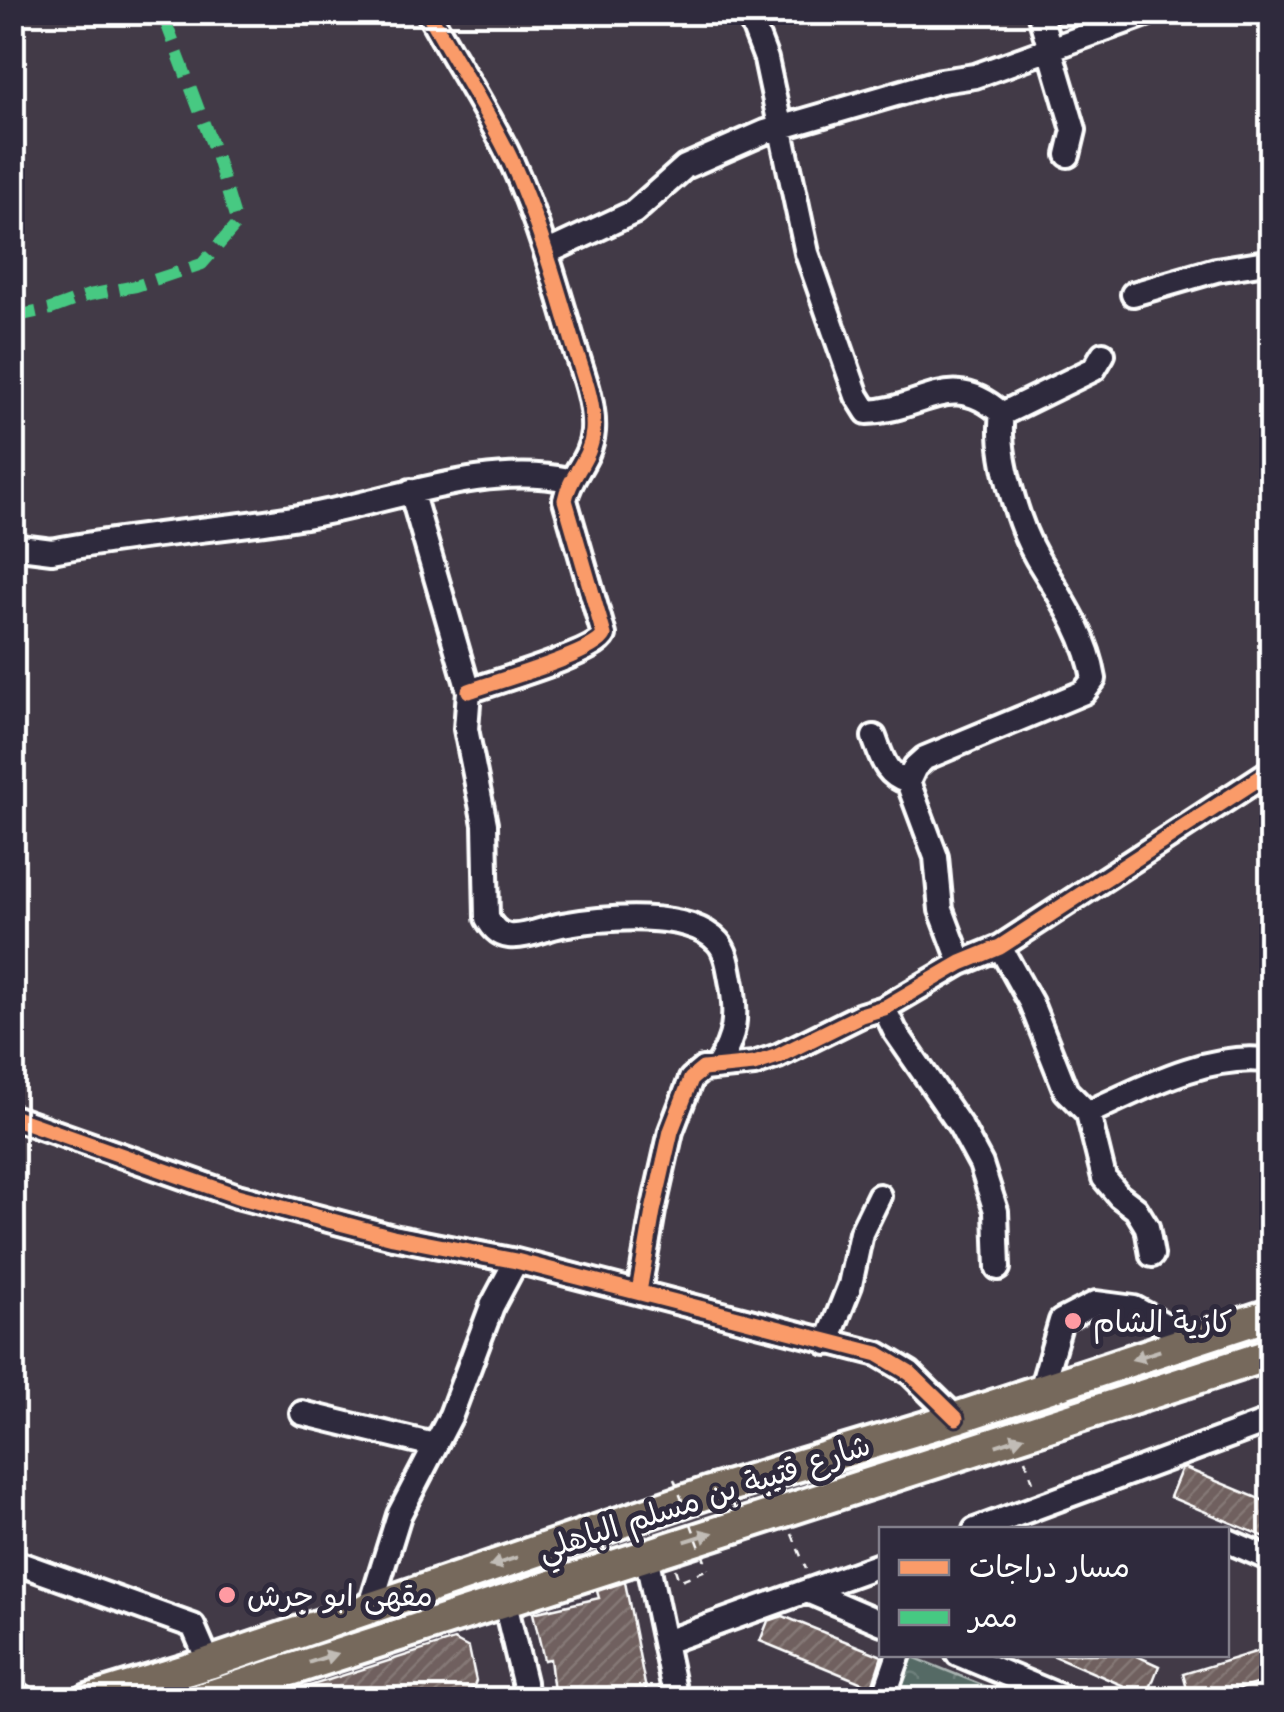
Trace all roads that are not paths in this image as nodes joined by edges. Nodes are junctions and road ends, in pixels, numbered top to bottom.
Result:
1 (428, 12) edge
2 (748, 12) edge
3 (1039, 12) edge
4 (1152, 12) edge
5 (1050, 50) junction
6 (780, 126) junction
7 (1068, 156) dead end
8 (546, 252) junction
9 (1272, 261) edge
10 (1134, 294) dead end
11 (1103, 354) dead end
12 (1002, 414) junction
13 (568, 480) junction
14 (411, 492) junction
15 (12, 546) edge
16 (469, 691) junction
17 (874, 736) dead end
18 (1272, 770) edge
19 (908, 782) junction
20 (1000, 947) junction
21 (960, 964) junction
22 (884, 1008) junction
23 (1272, 1060) edge
24 (718, 1065) junction
25 (1088, 1113) junction
26 (12, 1117) edge
27 (880, 1196) dead end
28 (1152, 1255) dead end
29 (516, 1261) junction
30 (998, 1268) dead end
31 (639, 1292) junction
32 (1272, 1314) edge
33 (1192, 1340) junction
34 (828, 1342) junction
35 (1272, 1354) edge
36 (1042, 1390) junction
37 (302, 1414) dead end
38 (956, 1418) junction
39 (1272, 1420) edge
40 (434, 1444) junction
41 (982, 1527) edge
42 (1229, 1541) edge
43 (646, 1555) junction
44 (12, 1560) edge
45 (1272, 1560) edge
46 (879, 1565) edge
47 (810, 1590) junction
48 (504, 1599) junction
49 (371, 1605) junction
50 (879, 1622) edge
51 (665, 1642) junction
52 (898, 1657) edge
53 (966, 1657) edge
54 (209, 1663) junction
55 (1014, 1676) junction
56 (12, 1690) edge
57 (130, 1692) edge
58 (25, 1700) edge
59 (88, 1700) edge
60 (197, 1700) edge
61 (525, 1700) edge
62 (676, 1700) edge
63 (883, 1700) edge
64 (1004, 1700) edge
65 (1069, 1700) edge

1 - 8 street
2 - 6 street
3 - 5 street
4 - 5 street
5 - 6 street
5 - 7 street
6 - 8 street
6 - 12 street
8 - 13 street
9 - 10 street
11 - 12 street
12 - 19 street
13 - 14 street
13 - 16 street
14 - 15 street
14 - 16 street
16 - 24 street
17 - 19 street
18 - 20 street
19 - 21 street
20 - 21 street
20 - 25 street
21 - 22 street
22 - 24 street
22 - 30 street
23 - 25 street
24 - 31 street
25 - 28 street
26 - 29 street
27 - 34 street
29 - 31 street
29 - 40 street
31 - 34 street
32 - 33 main road, شارع قتيبة بن مسلم الباهلي
33 -> 36 main road, شارع قتيبة بن مسلم الباهلي
33 - 36 street
34 - 38 street
43 -> 35 main road, شارع قتيبة بن مسلم الباهلي
36 - 38 main road, شارع قتيبة بن مسلم الباهلي
37 - 40 street
38 -> 49 main road, شارع قتيبة بن مسلم الباهلي
39 - 41 street
40 - 49 street
42 - 45 street
43 - 48 main road, شارع قتيبة بن مسلم الباهلي
43 - 51 street
44 - 54 street
46 - 47 street
47 - 50 street
47 - 51 street
60 -> 48 main road, شارع قتيبة بن مسلم الباهلي
48 - 61 street
49 - 54 main road, شارع قتيبة بن مسلم الباهلي
51 - 62 street
52 - 63 street
53 - 55 street
54 - 57 main road, شارع قتيبة بن مسلم الباهلي
55 - 64 street
55 - 65 street
56 - 58 street
57 - 59 main road, شارع قتيبة بن مسلم الباهلي

